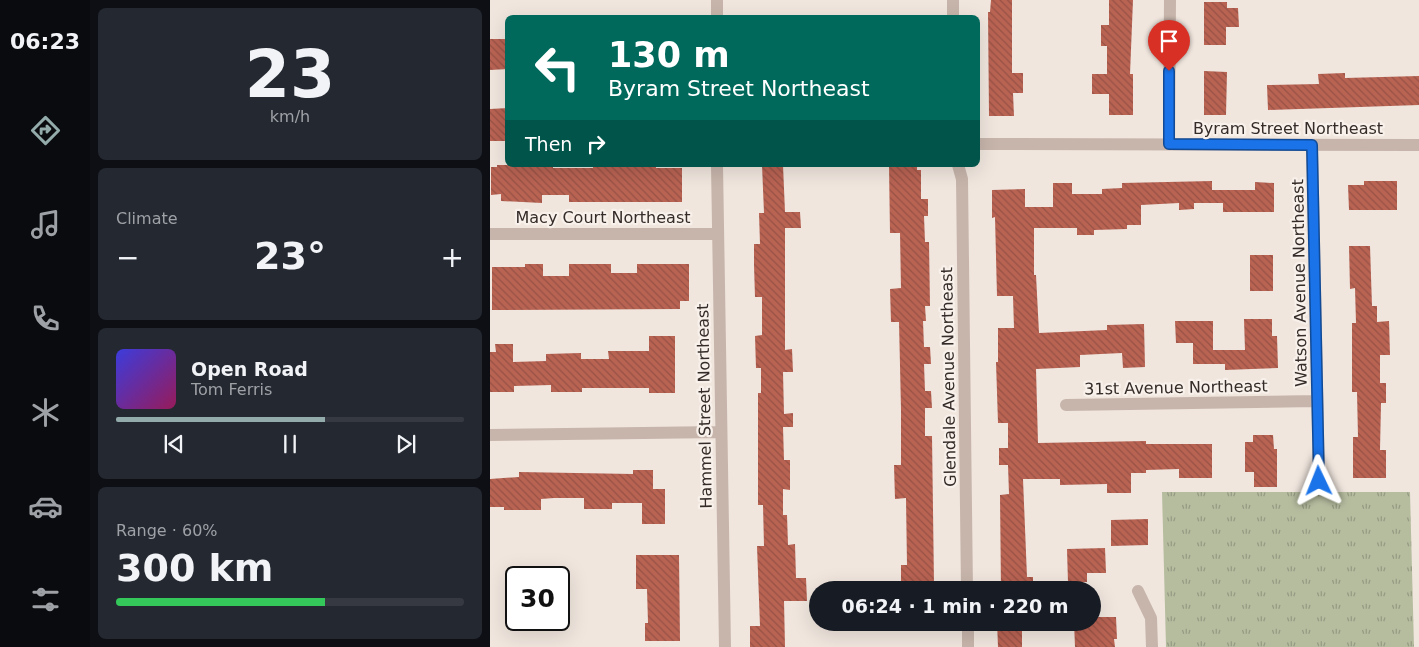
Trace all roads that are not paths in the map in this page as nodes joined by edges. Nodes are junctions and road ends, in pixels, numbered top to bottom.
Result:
1 (717, 0) edge
2 (953, 0) edge
3 (1170, 0) edge
4 (717, 15) edge
5 (953, 15) edge
6 (980, 144) edge
7 (1169, 144) junction
8 (1419, 144) edge
9 (1312, 145) junction
10 (717, 167) edge
11 (959, 167) edge
12 (490, 234) edge
13 (717, 234) junction
14 (1317, 401) junction
15 (1066, 405) dead end
16 (720, 432) junction
17 (490, 435) edge
18 (1319, 481) dead end
19 (967, 581) edge
20 (1138, 591) dead end
21 (968, 631) edge
22 (725, 647) edge
23 (968, 647) edge
24 (1152, 647) edge

1 - 4 street
2 - 5 street
3 - 7 street
6 - 7 street, Byram Street Northeast
7 - 9 street, Byram Street Northeast
8 - 9 street, Byram Street Northeast
9 - 14 street, Watson Avenue Northeast
10 - 13 street, Hammel Street Northeast
11 - 19 street, Glendale Avenue Northeast
12 - 13 street, Macy Court Northeast
13 - 16 street, Hammel Street Northeast
14 - 15 street, 31st Avenue Northeast
14 - 18 street, Watson Avenue Northeast
16 - 17 street
16 - 22 street, Hammel Street Northeast
20 - 24 street
21 - 23 street

